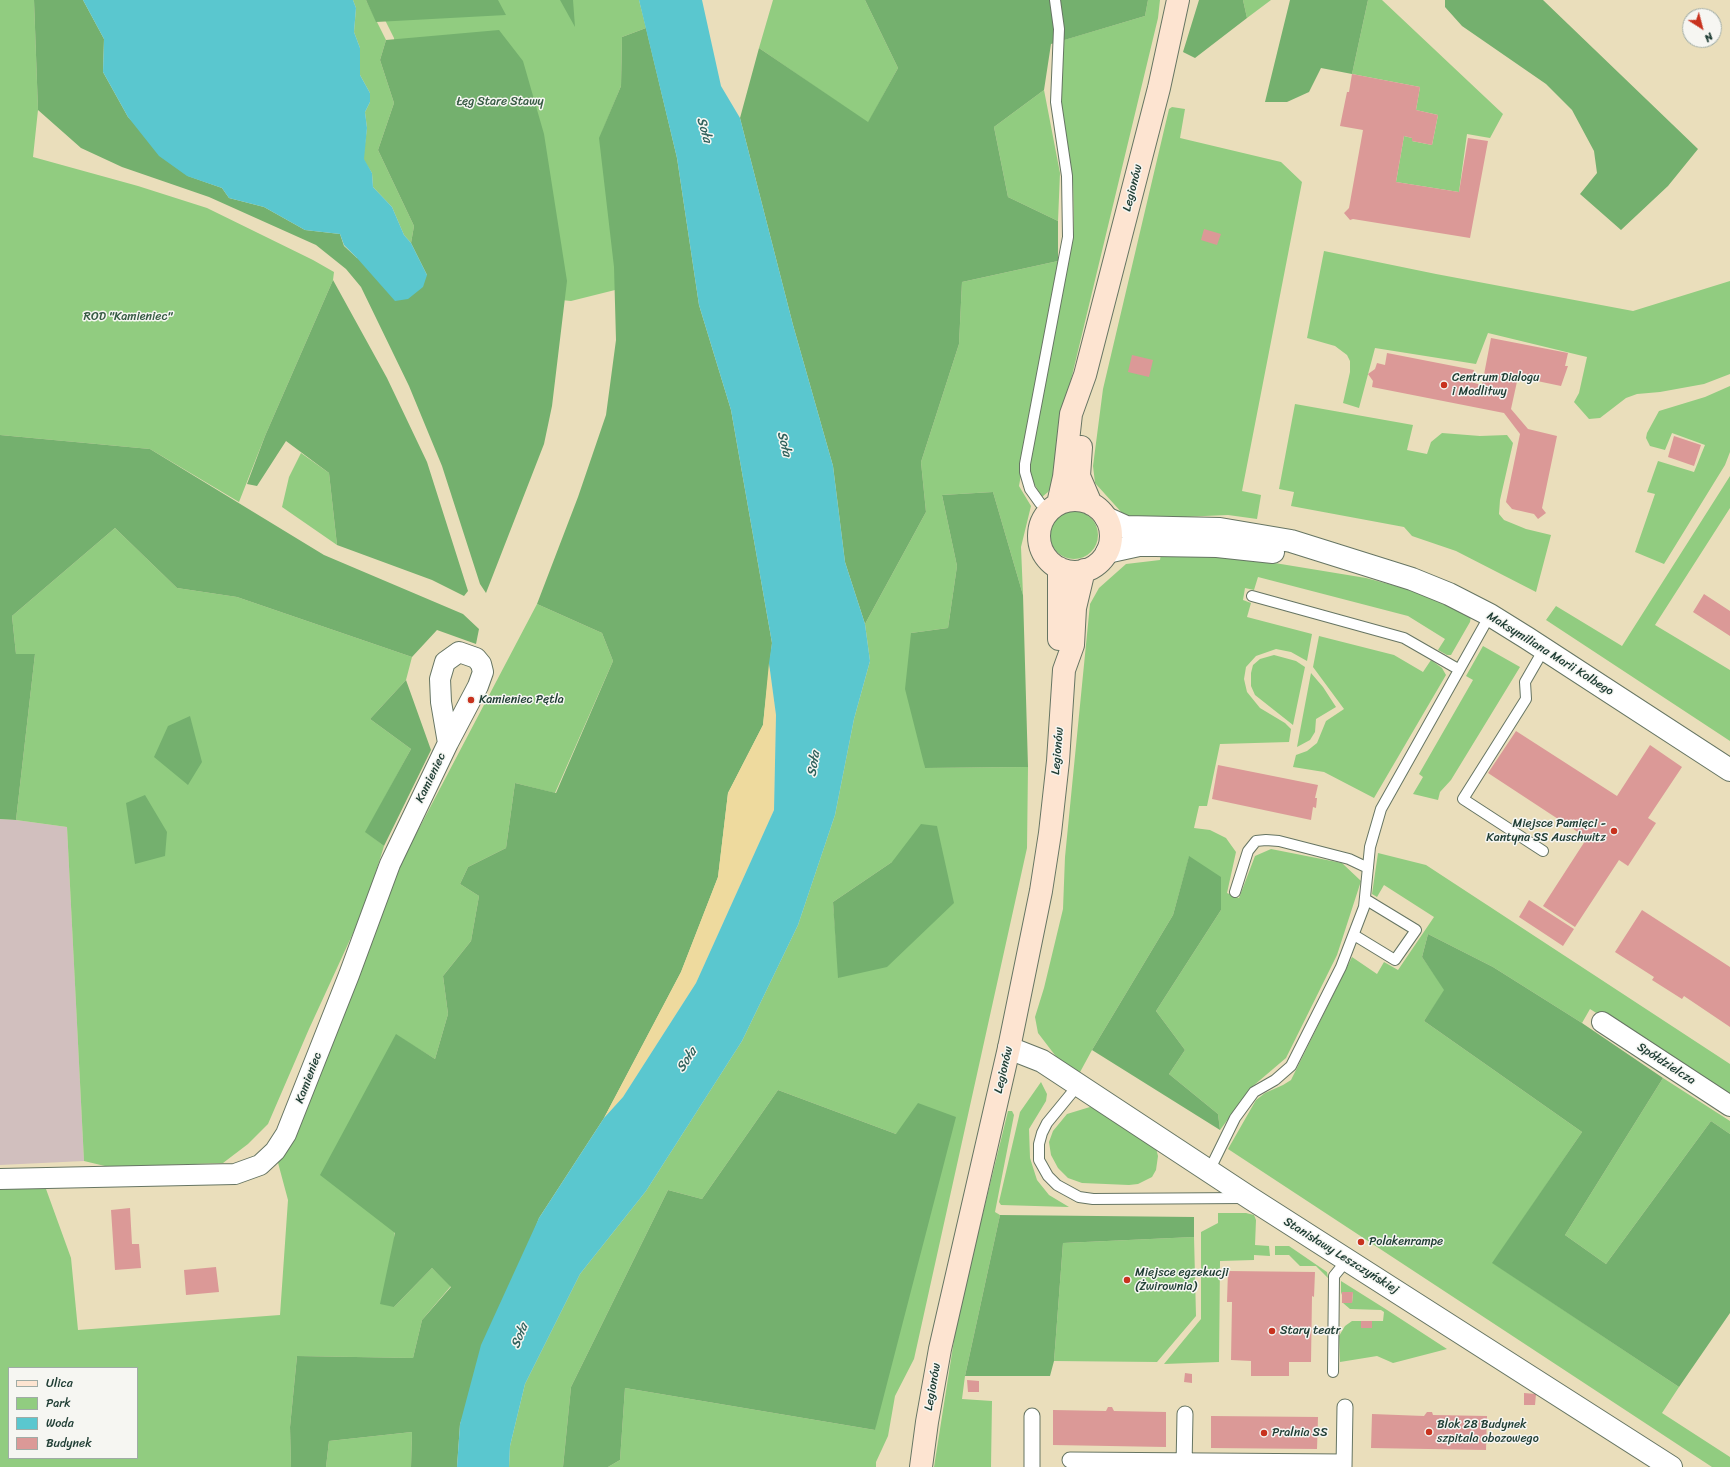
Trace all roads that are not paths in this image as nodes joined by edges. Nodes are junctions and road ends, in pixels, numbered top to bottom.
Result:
1 (1055, 0) edge
2 (1178, 0) edge
3 (1085, 375) junction
4 (1053, 508) junction
5 (1099, 511) junction
6 (1107, 552) junction
7 (1358, 563) junction
8 (1060, 568) junction
9 (1084, 570) junction
10 (1252, 596) dead end
11 (1490, 615) junction
12 (1544, 649) junction
13 (1458, 669) junction
14 (1064, 670) junction
15 (448, 743) dead end
16 (1730, 770) edge
17 (1543, 851) dead end
18 (1368, 868) junction
19 (1235, 892) dead end
20 (1365, 899) junction
21 (1354, 935) junction
22 (1602, 1022) dead end
23 (1009, 1048) junction
24 (1079, 1084) junction
25 (1730, 1106) edge
26 (1209, 1171) junction
27 (0, 1179) edge
28 (1250, 1198) junction
29 (1347, 1260) junction
30 (1333, 1372) dead end
31 (1345, 1407) dead end
32 (1184, 1414) dead end
33 (1032, 1416) dead end
34 (1070, 1460) dead end
35 (1184, 1464) edge
36 (1344, 1465) edge
37 (921, 1467) edge
38 (1032, 1467) edge
39 (1671, 1467) edge

1 - 4 lane
2 - 3 main road, Legionów
3 - 4 main road, Legionów
3 - 5 main road, Legionów
4 - 5 main road
4 - 8 main road
5 - 6 main road
5 - 7 street, Maksymiliana Marii Kolbego
6 - 7 street, Maksymiliana Marii Kolbego
6 - 9 main road
7 - 11 street, Maksymiliana Marii Kolbego
8 - 9 main road
8 - 14 main road, Legionów
9 - 14 main road, Legionów
10 - 13 lane
11 - 12 street, Maksymiliana Marii Kolbego
11 - 13 lane
12 - 16 street, Maksymiliana Marii Kolbego
12 - 17 lane
13 - 18 lane
14 - 23 main road, Legionów
15 - 27 street, Kamieniec
18 - 19 lane
18 - 20 lane
20 - 21 lane
20 - 21 lane
21 - 26 lane
22 - 25 street, Spółdzielcza
23 - 24 street, Stanisławy Leszczyńskiej
23 - 37 main road, Legionów
24 - 26 street, Stanisławy Leszczyńskiej
24 - 28 lane
26 - 28 street, Stanisławy Leszczyńskiej
28 - 29 street, Stanisławy Leszczyńskiej
29 - 30 lane
29 - 39 street, Stanisławy Leszczyńskiej
31 - 36 street
32 - 35 street
33 - 38 street
34 - 35 street
35 - 36 street

